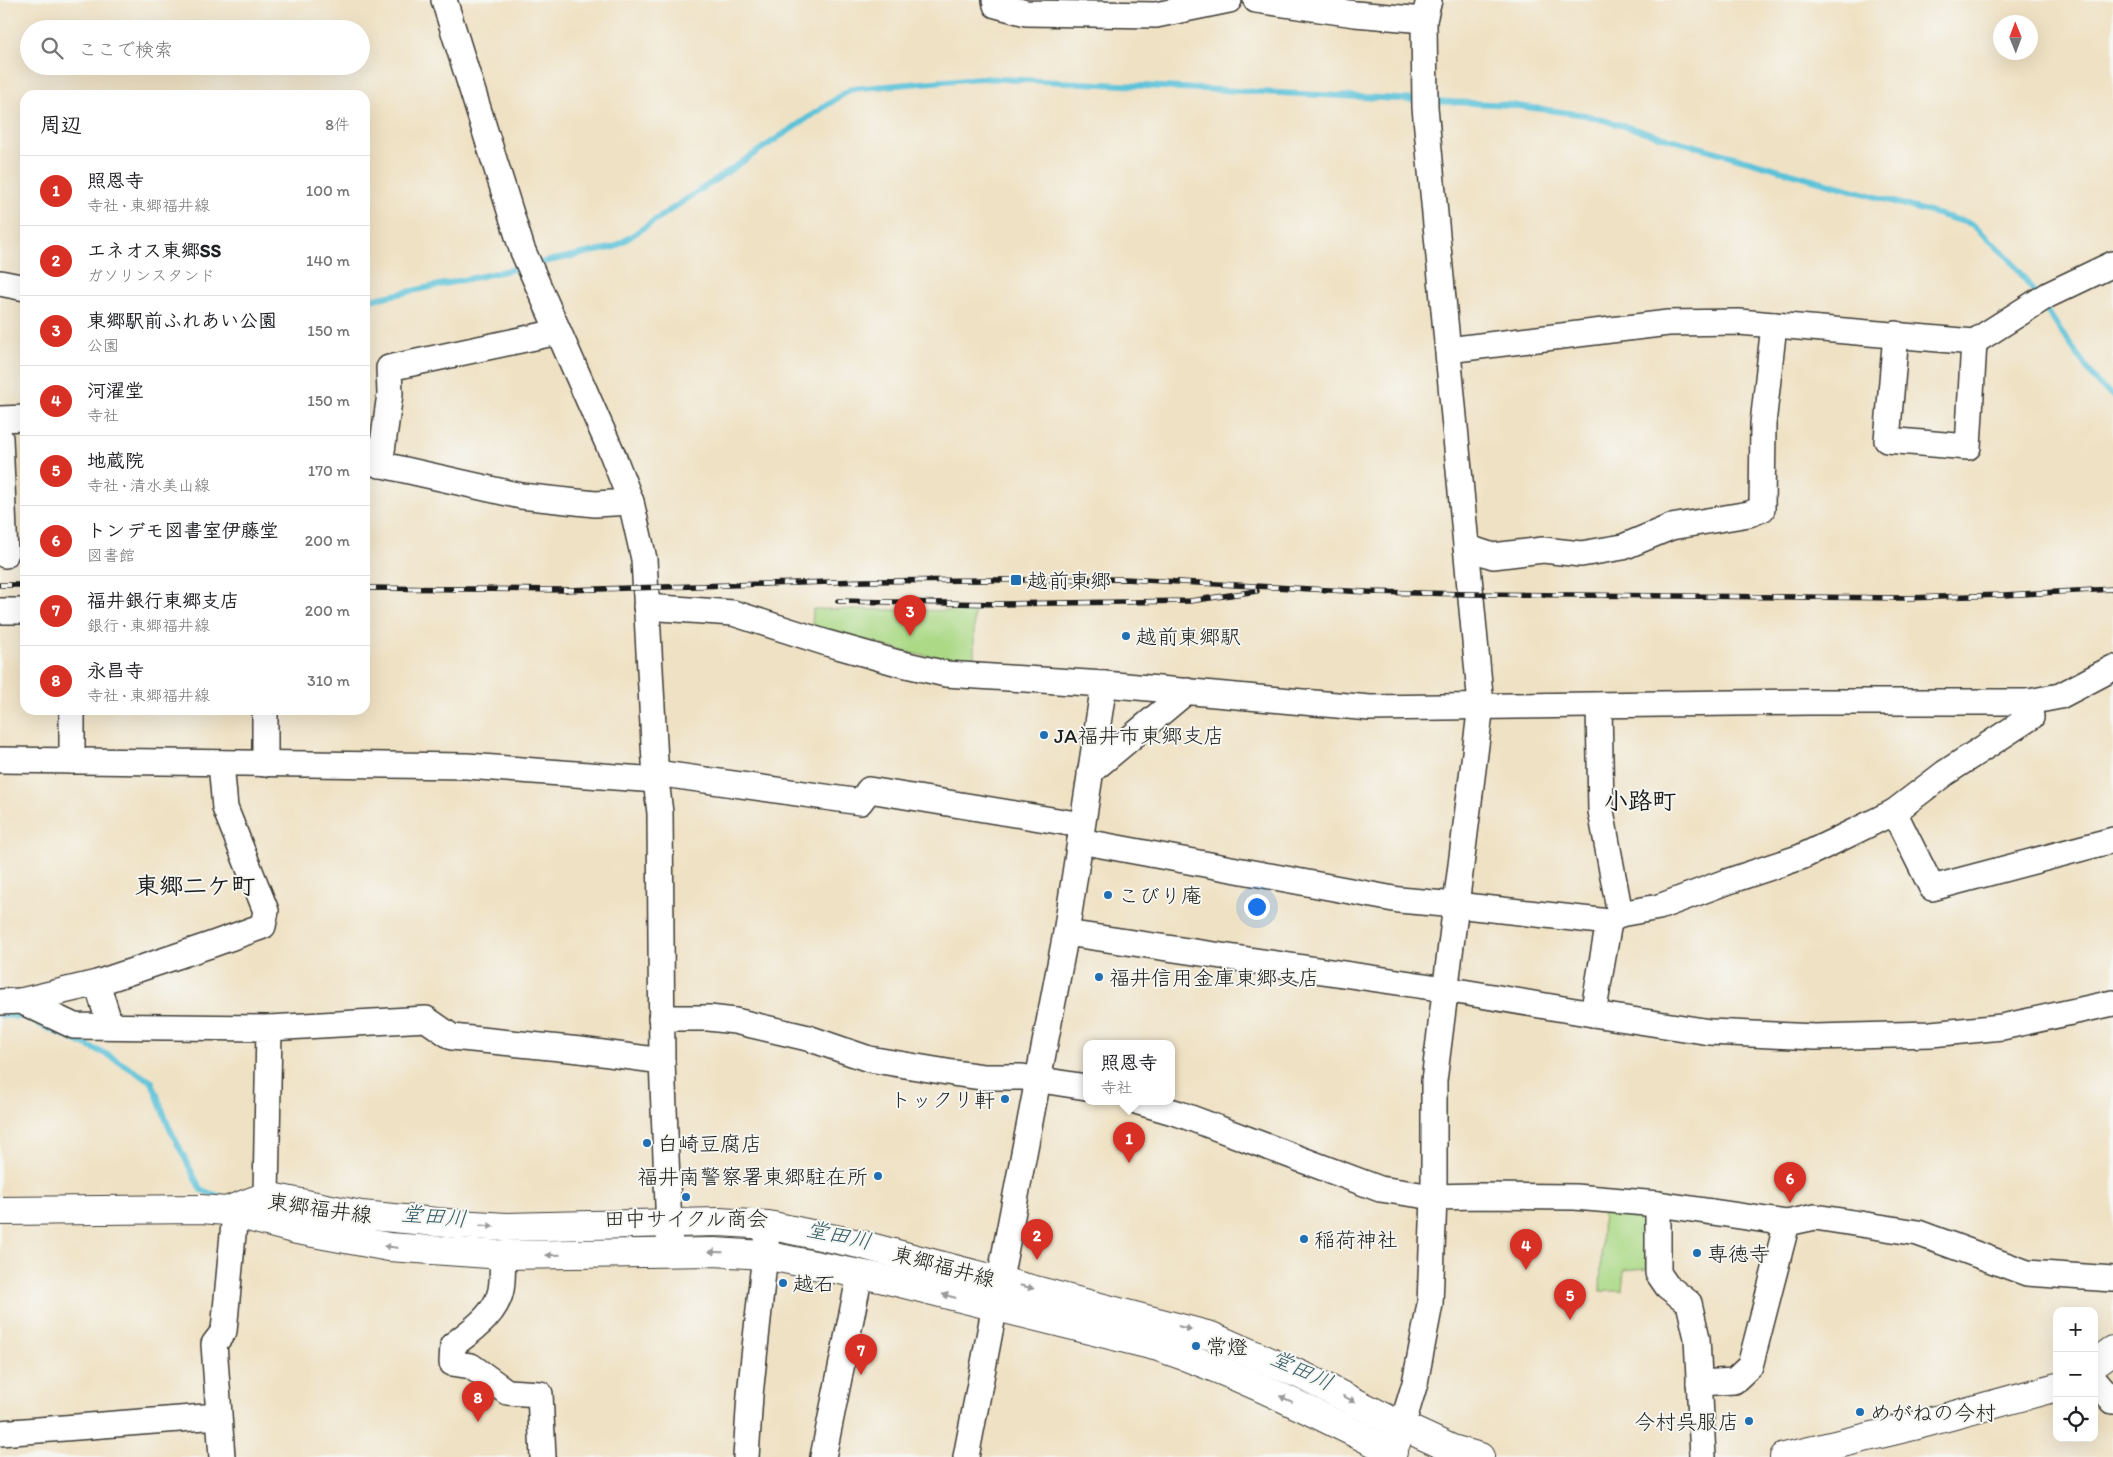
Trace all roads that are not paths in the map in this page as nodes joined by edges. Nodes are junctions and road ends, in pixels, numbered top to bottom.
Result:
1 (444, 0) edge
2 (995, 0) edge
3 (1229, 0) edge
4 (1256, 0) edge
5 (1177, 5) edge
6 (1426, 10) edge
7 (2110, 267) edge
8 (0, 283) edge
9 (20, 287) edge
10 (1774, 324) junction
11 (558, 332) junction
12 (1896, 334) junction
13 (1974, 342) junction
14 (1448, 350) junction
15 (20, 418) edge
16 (0, 419) edge
17 (0, 438) edge
18 (372, 463) edge
19 (631, 502) junction
20 (1466, 547) junction
21 (10, 555) edge
22 (646, 607) junction
23 (0, 611) edge
24 (20, 611) edge
25 (2113, 668) edge
26 (1104, 684) junction
27 (1187, 691) junction
28 (2029, 702) junction
29 (1481, 706) junction
30 (1599, 706) junction
31 (72, 715) edge
32 (265, 715) edge
33 (0, 760) edge
34 (72, 760) junction
35 (220, 763) junction
36 (265, 764) junction
37 (1090, 772) junction
38 (656, 777) junction
39 (1894, 812) junction
40 (1081, 833) junction
41 (2113, 840) edge
42 (1456, 905) junction
43 (1614, 918) junction
44 (1066, 933) junction
45 (97, 983) junction
46 (1445, 989) junction
47 (10, 1002) edge
48 (2113, 1003) edge
49 (1593, 1014) junction
50 (661, 1018) junction
51 (110, 1025) junction
52 (270, 1028) junction
53 (662, 1061) junction
54 (1037, 1080) junction
55 (1083, 1087) edge
56 (1149, 1105) edge
57 (1434, 1197) junction
58 (1658, 1204) junction
59 (245, 1205) junction
60 (0, 1211) edge
61 (670, 1223) junction
62 (1787, 1223) junction
63 (768, 1225) junction
64 (859, 1244) junction
65 (670, 1253) junction
66 (503, 1255) junction
67 (764, 1255) junction
68 (862, 1274) junction
69 (2113, 1279) edge
70 (1002, 1281) junction
71 (1102, 1306) junction
72 (996, 1308) junction
73 (1111, 1335) junction
74 (1211, 1336) junction
75 (2113, 1350) edge
76 (1201, 1361) junction
77 (2098, 1361) edge
78 (1699, 1383) junction
79 (2098, 1384) edge
80 (2053, 1388) edge
81 (2113, 1401) edge
82 (218, 1416) junction
83 (0, 1433) edge
84 (1398, 1445) edge
85 (222, 1457) edge
86 (543, 1457) edge
87 (746, 1457) edge
88 (823, 1457) edge
89 (966, 1457) edge
90 (1480, 1457) edge
91 (1703, 1457) edge
92 (1784, 1457) edge

1 - 11 street
2 - 5 street
3 - 5 street
4 - 6 street
6 - 14 street
7 - 13 street
8 - 9 street
10 - 12 street
10 - 14 street
10 - 20 street
11 - 18 street
11 - 19 street
12 - 13 street
12 - 13 street
14 - 20 street
15 - 16 street
17 - 21 street
18 - 19 street
19 - 22 street
20 - 29 street
22 - 26 street
22 - 38 street
23 - 24 street
25 - 28 street
26 - 27 street
26 - 37 street
27 - 29 street
27 - 37 street
28 - 30 street
28 - 39 street
29 - 30 street
29 - 42 street
30 - 43 street
31 - 34 street
32 - 36 street
33 - 34 street
34 - 35 street
35 - 36 street
35 - 45 street
36 - 38 street
37 - 40 street
38 - 40 street
38 - 50 street
39 - 41 street
39 - 43 street
40 - 42 street
40 - 44 street
42 - 43 street
42 - 46 street
43 - 49 street
44 - 46 street
44 - 54 street
45 - 47 street
45 - 51 street
46 - 49 street
46 - 57 street
47 - 51 street
48 - 49 street
50 - 53 street
50 - 54 street
51 - 52 street
52 - 53 street
52 - 59 street
53 - 61 street
54 - 55 street
54 - 70 street
56 - 57 street
57 - 58 street
57 - 84 street
58 - 62 street
58 - 78 street
59 - 60 main road, 東郷福井線
59 -> 61 main road, 東郷福井線
66 -> 59 main road, 東郷福井線
59 - 82 street
61 - 63 main road, 東郷福井線
61 - 65 street
62 - 69 street
62 - 78 street
63 - 64 main road, 東郷福井線
63 - 67 street
64 - 68 street
64 - 70 main road, 東郷福井線
65 -> 66 main road, 東郷福井線
67 -> 65 main road, 東郷福井線
66 - 86 street
67 - 68 main road, 東郷福井線
67 - 87 street
72 -> 68 main road, 東郷福井線
68 - 88 street
70 -> 71 main road, 東郷福井線
70 - 72 street
71 - 73 street
71 -> 74 main road, 東郷福井線
72 - 73 main road, 東郷福井線
72 - 89 street
73 - 76 main road, 東郷福井線
74 - 76 street
74 -> 84 main road, 東郷福井線
75 - 77 main road
84 -> 76 main road, 東郷福井線
78 - 91 street
79 - 81 street
80 - 92 main road
82 - 83 street
82 - 85 street
84 - 90 main road

